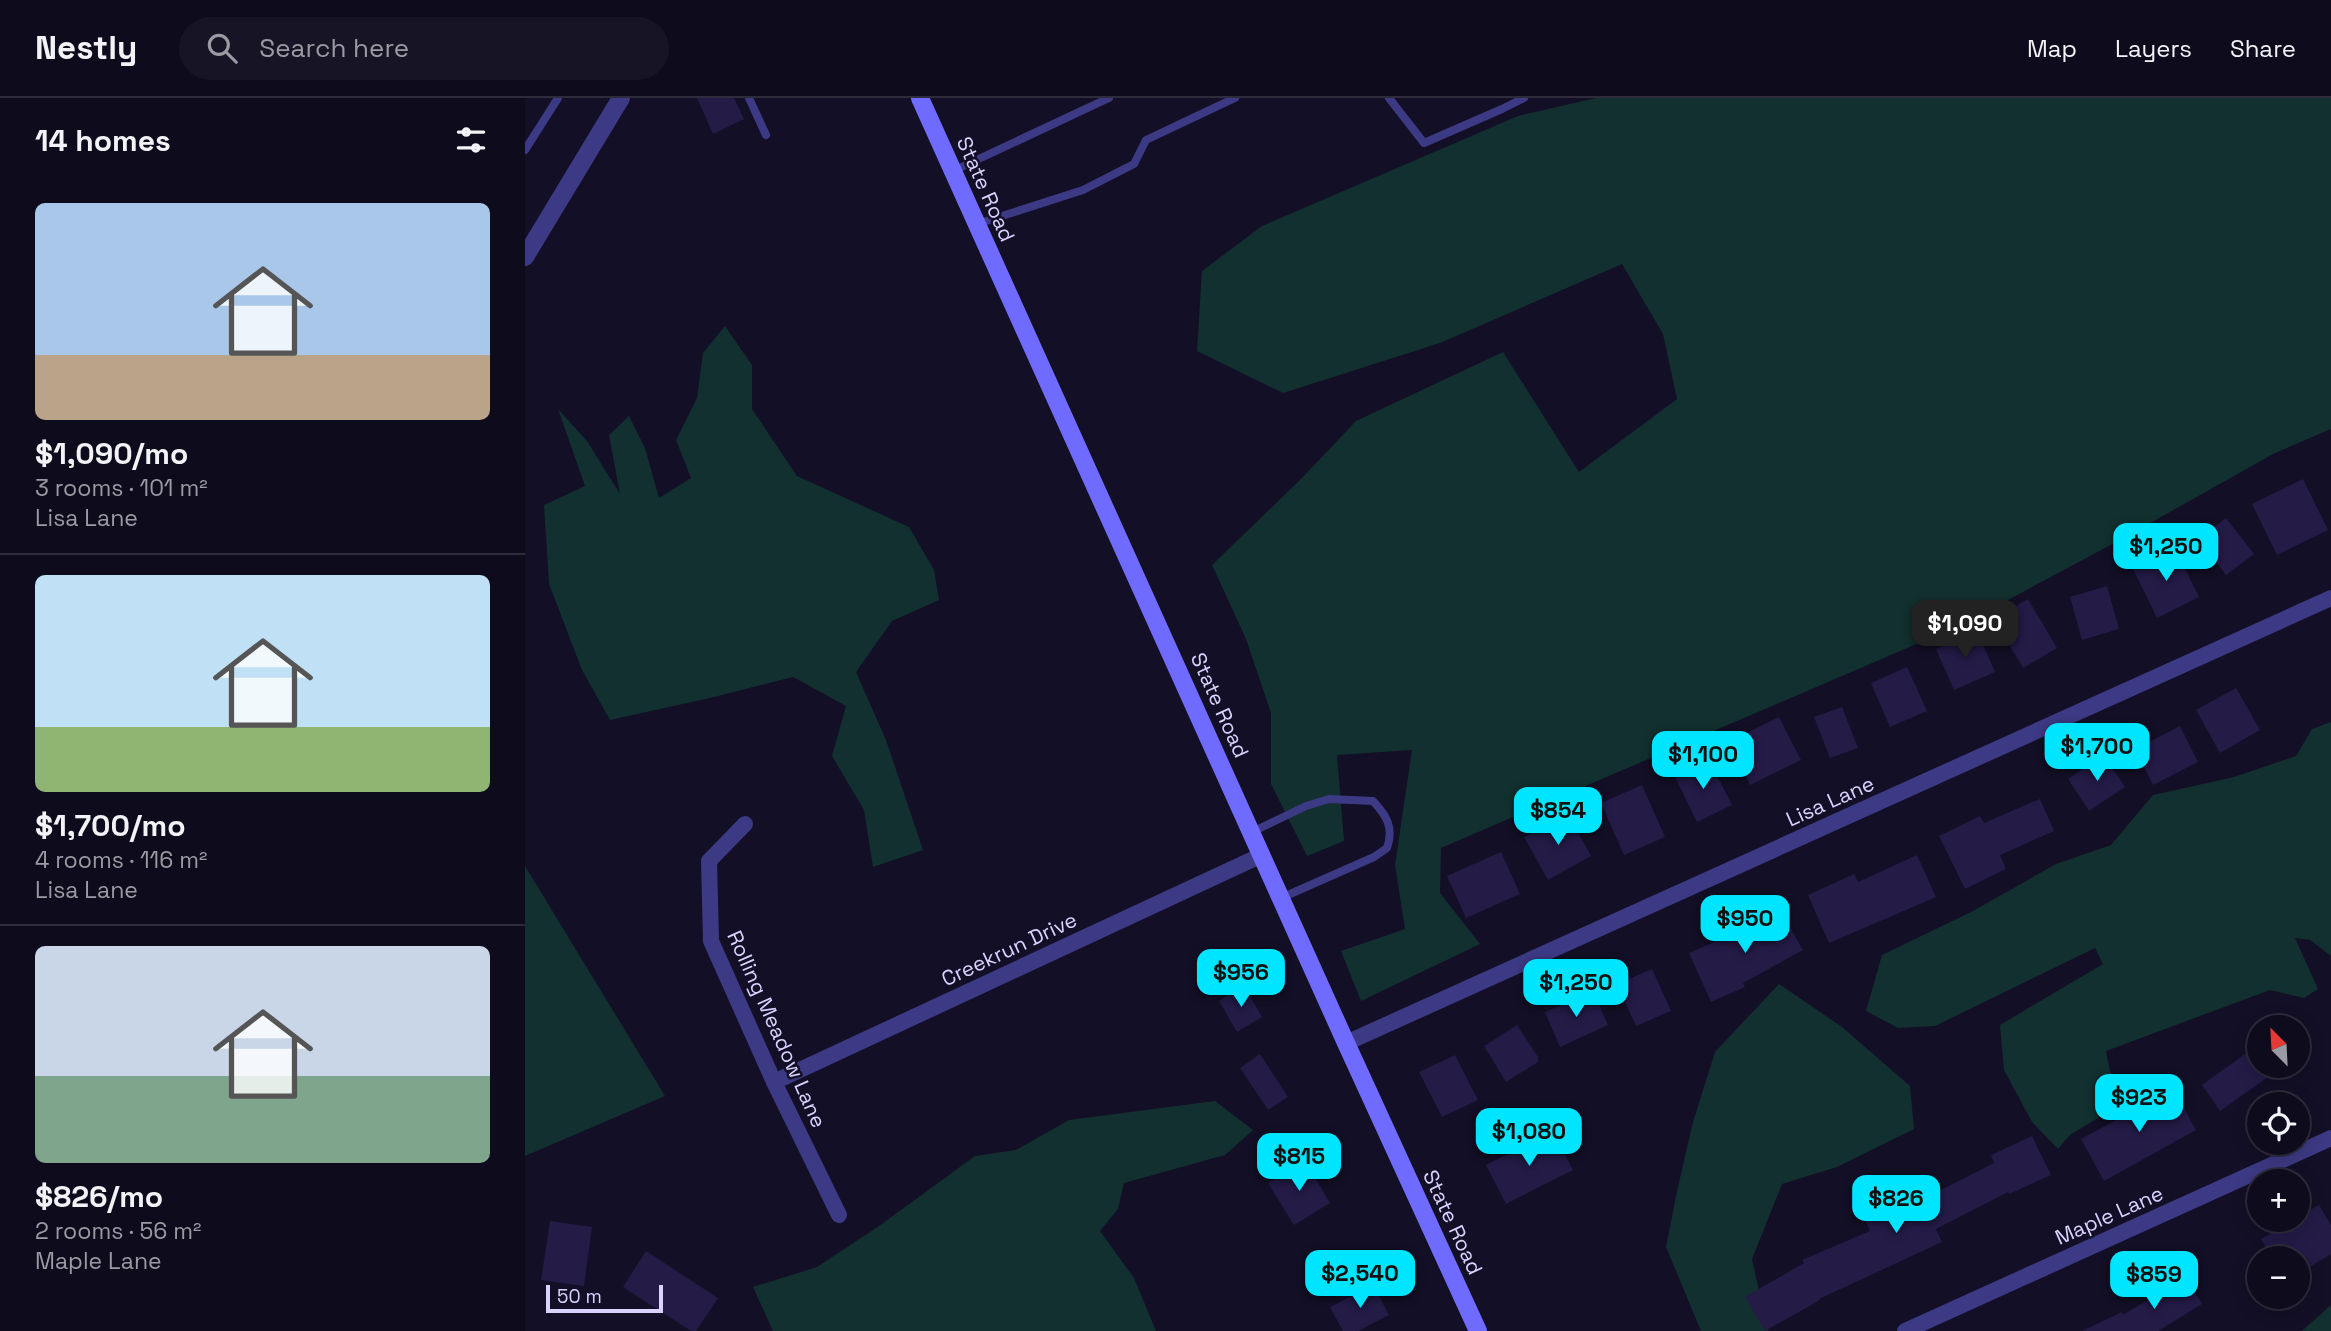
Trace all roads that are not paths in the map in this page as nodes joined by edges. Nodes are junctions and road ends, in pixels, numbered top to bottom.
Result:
1 (558, 98) edge
2 (621, 98) edge
3 (749, 98) edge
4 (920, 98) edge
5 (1109, 98) edge
6 (1235, 98) edge
7 (1389, 98) edge
8 (1524, 98) edge
9 (766, 135) dead end
10 (525, 150) edge
11 (953, 171) junction
12 (977, 225) junction
13 (525, 257) edge
14 (2331, 598) edge
15 (745, 824) dead end
16 (1252, 832) junction
17 (1262, 855) junction
18 (1281, 898) junction
19 (1346, 1043) junction
20 (773, 1082) junction
21 (2331, 1138) edge
22 (839, 1215) dead end
23 (1478, 1331) edge
24 (1905, 1331) edge

1 - 10 lane
2 - 13 street
3 - 9 lane
4 - 11 main road, State Road
5 - 11 lane
6 - 12 lane
7 - 8 lane
11 - 12 main road, State Road
12 - 16 main road, State Road
14 - 19 street, Lisa Lane
15 - 20 street, Rolling Meadow Lane
16 - 17 main road, State Road
16 - 18 lane
17 - 18 main road, State Road
17 - 20 street, Creekrun Drive
18 - 19 main road, State Road
19 - 23 main road, State Road
20 - 22 street, Rolling Meadow Lane
21 - 24 street, Maple Lane

